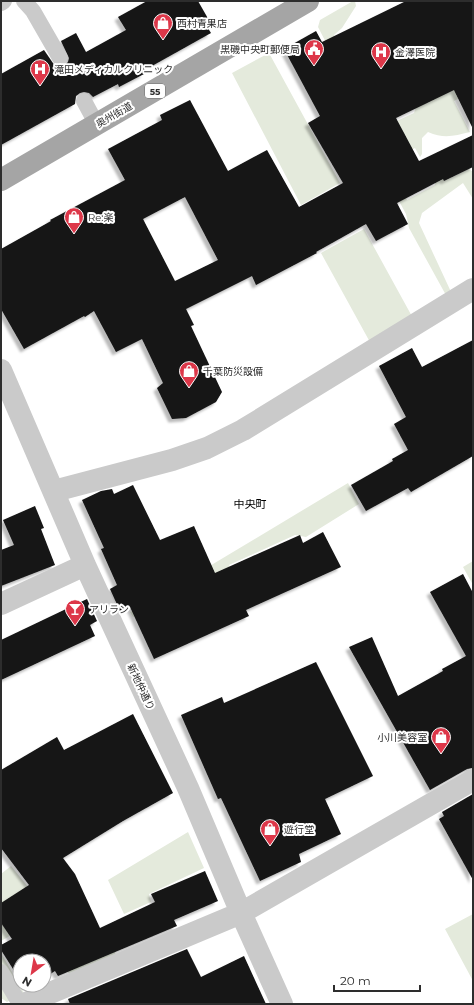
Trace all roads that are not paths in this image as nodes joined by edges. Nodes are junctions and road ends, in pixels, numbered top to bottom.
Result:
1 (4, 1) edge
2 (24, 1) edge
3 (308, 1) edge
4 (1, 3) edge
5 (60, 58) dead end
6 (84, 101) dead end
7 (97, 125) junction
8 (1, 180) edge
9 (473, 289) edge
10 (1, 370) edge
11 (54, 491) junction
12 (85, 565) junction
13 (1, 604) edge
14 (473, 780) edge
15 (240, 913) junction
16 (1, 972) edge
17 (20, 1004) edge
18 (24, 1004) edge
19 (282, 1004) edge

1 - 4 lane
2 - 5 lane
3 - 7 main road, 奥州街道 / 55
6 - 7 lane
7 - 8 main road, 奥州街道 / 55
9 - 11 street
10 - 11 street, 新地仲通り
11 - 12 street, 新地仲通り
12 - 13 street
12 - 15 street, 新地仲通り
14 - 15 street
15 - 18 street
15 - 19 street, 新地仲通り
16 - 17 lane

